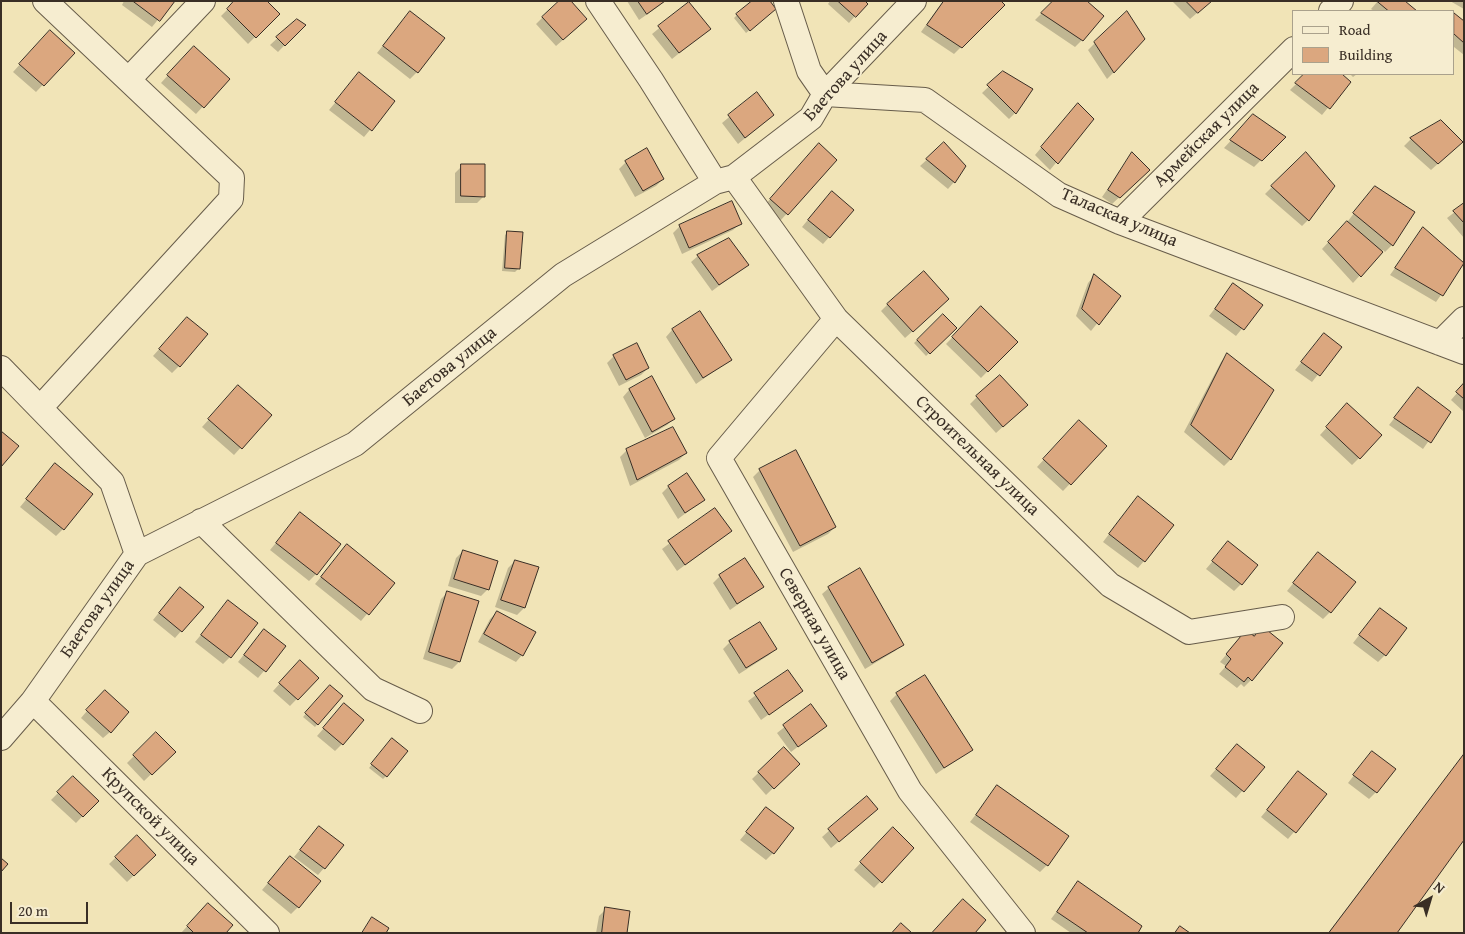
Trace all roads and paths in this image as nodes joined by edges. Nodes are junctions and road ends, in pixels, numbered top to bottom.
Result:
1 (45, 1) edge
2 (204, 1) edge
3 (598, 1) edge
4 (786, 1) edge
5 (914, 1) edge
6 (1341, 1) edge
7 (1332, 10) edge
8 (1292, 51) edge
9 (129, 79) junction
10 (825, 94) junction
11 (724, 180) junction
12 (1120, 222) junction
13 (836, 319) junction
14 (1464, 319) edge
15 (1440, 343) junction
16 (1464, 352) edge
17 (1, 368) edge
18 (40, 408) junction
19 (201, 521) junction
20 (137, 554) junction
21 (1282, 617) dead end
22 (33, 701) junction
23 (420, 711) dead end
24 (1, 738) edge
25 (267, 933) edge
26 (1023, 933) edge

1 - 9 street
2 - 9 street
3 - 11 street, Строительная улица
4 - 10 street
5 - 10 street, Баетова улица
6 - 7 street
8 - 12 street, Армейская улица
9 - 18 street
10 - 11 street, Баетова улица
10 - 12 street, Талаская улица
11 - 13 street, Строительная улица
11 - 19 street, Баетова улица
12 - 15 street, Талаская улица
13 - 21 street, Строительная улица
13 - 26 street, Северная улица
14 - 15 street
15 - 16 street, Талаская улица
17 - 18 street
18 - 20 street
19 - 20 street, Баетова улица
19 - 23 street
20 - 22 street, Баетова улица
22 - 24 street, Баетова улица
22 - 25 street, Крупской улица

